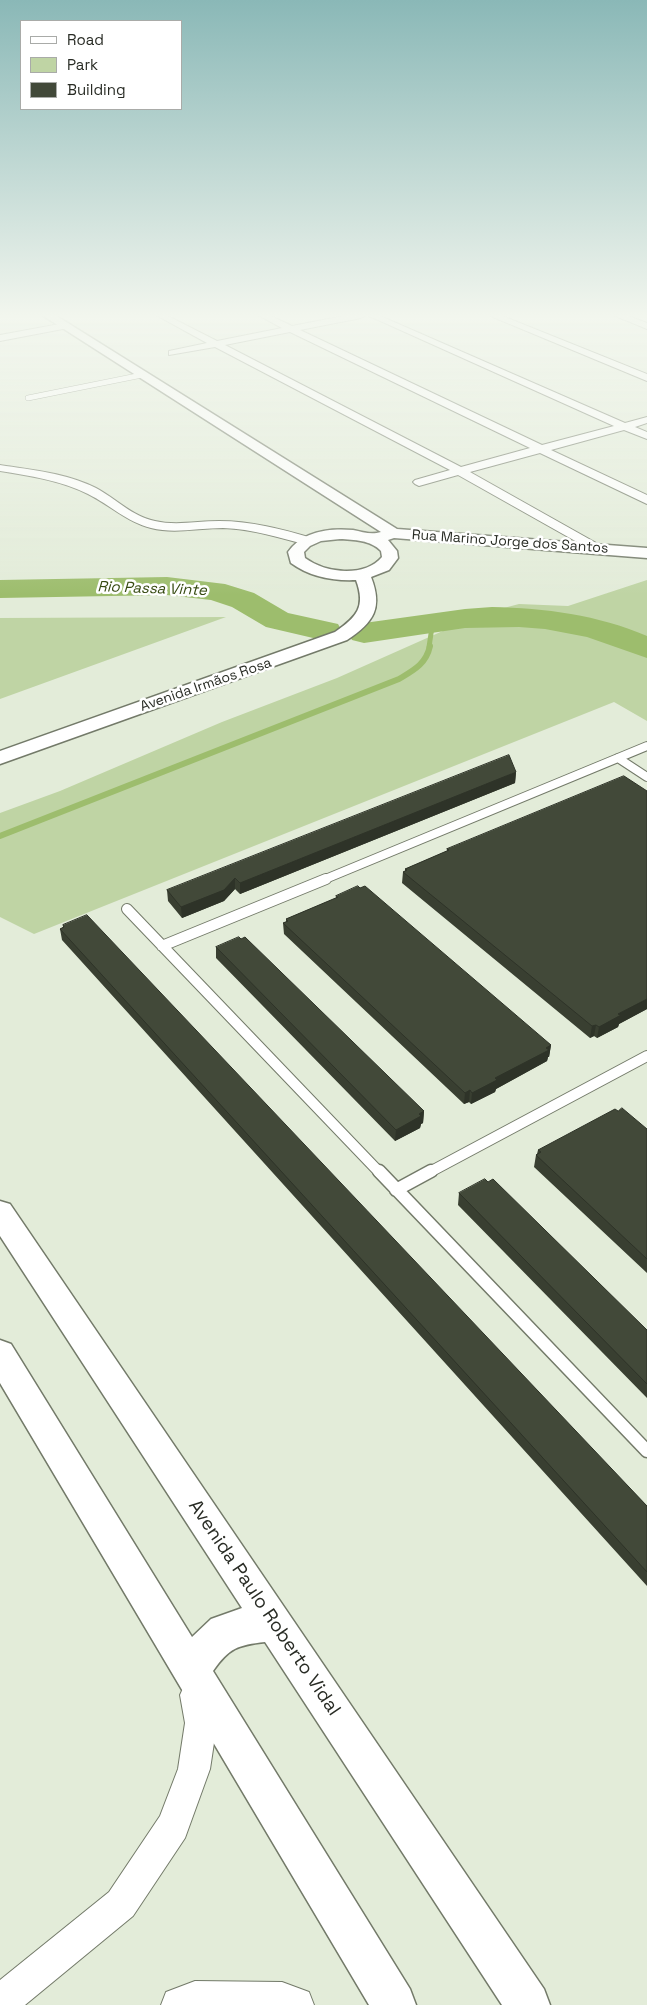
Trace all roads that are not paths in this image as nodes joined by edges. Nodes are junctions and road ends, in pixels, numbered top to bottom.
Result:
1 (195, 409) edge
2 (339, 409) edge
3 (458, 409) edge
4 (585, 409) edge
5 (647, 420) edge
6 (625, 426) junction
7 (647, 436) edge
8 (542, 449) junction
9 (0, 468) edge
10 (460, 472) junction
11 (419, 482) dead end
12 (647, 500) edge
13 (393, 533) junction
14 (374, 539) junction
15 (308, 541) junction
16 (593, 548) junction
17 (647, 552) edge
18 (362, 574) junction
19 (647, 746) edge
20 (0, 758) edge
21 (618, 758) junction
22 (647, 777) edge
23 (127, 909) dead end
24 (162, 946) junction
25 (647, 1056) edge
26 (396, 1190) junction
27 (0, 1212) edge
28 (0, 1354) edge
29 (647, 1451) edge
30 (273, 1622) junction
31 (192, 1671) junction
32 (0, 2002) edge
33 (179, 2005) edge
34 (296, 2005) edge
35 (394, 2005) edge
36 (528, 2005) edge

1 - 13 street
2 - 10 street
3 - 8 street
4 - 6 street
5 - 6 street
6 - 7 street
6 - 8 street
8 - 10 street
8 - 12 street
9 - 15 street
10 - 11 street
10 - 16 street
13 - 14 street, Rua Marino Jorge dos Santos
13 - 16 street, Rua Marino Jorge dos Santos
14 - 15 street
14 - 18 street
15 - 18 street
16 - 17 street, Rua Marino Jorge dos Santos
18 - 20 street, Avenida Irmãos Rosa
19 - 21 lane
21 - 22 lane
21 - 24 lane
23 - 24 lane
24 - 26 lane
25 - 26 lane
26 - 29 lane
27 - 30 street, Avenida Paulo Roberto Vidal
28 - 31 street
30 - 31 street
30 - 36 street, Avenida Paulo Roberto Vidal
31 - 32 street
31 - 35 street
33 - 34 street

